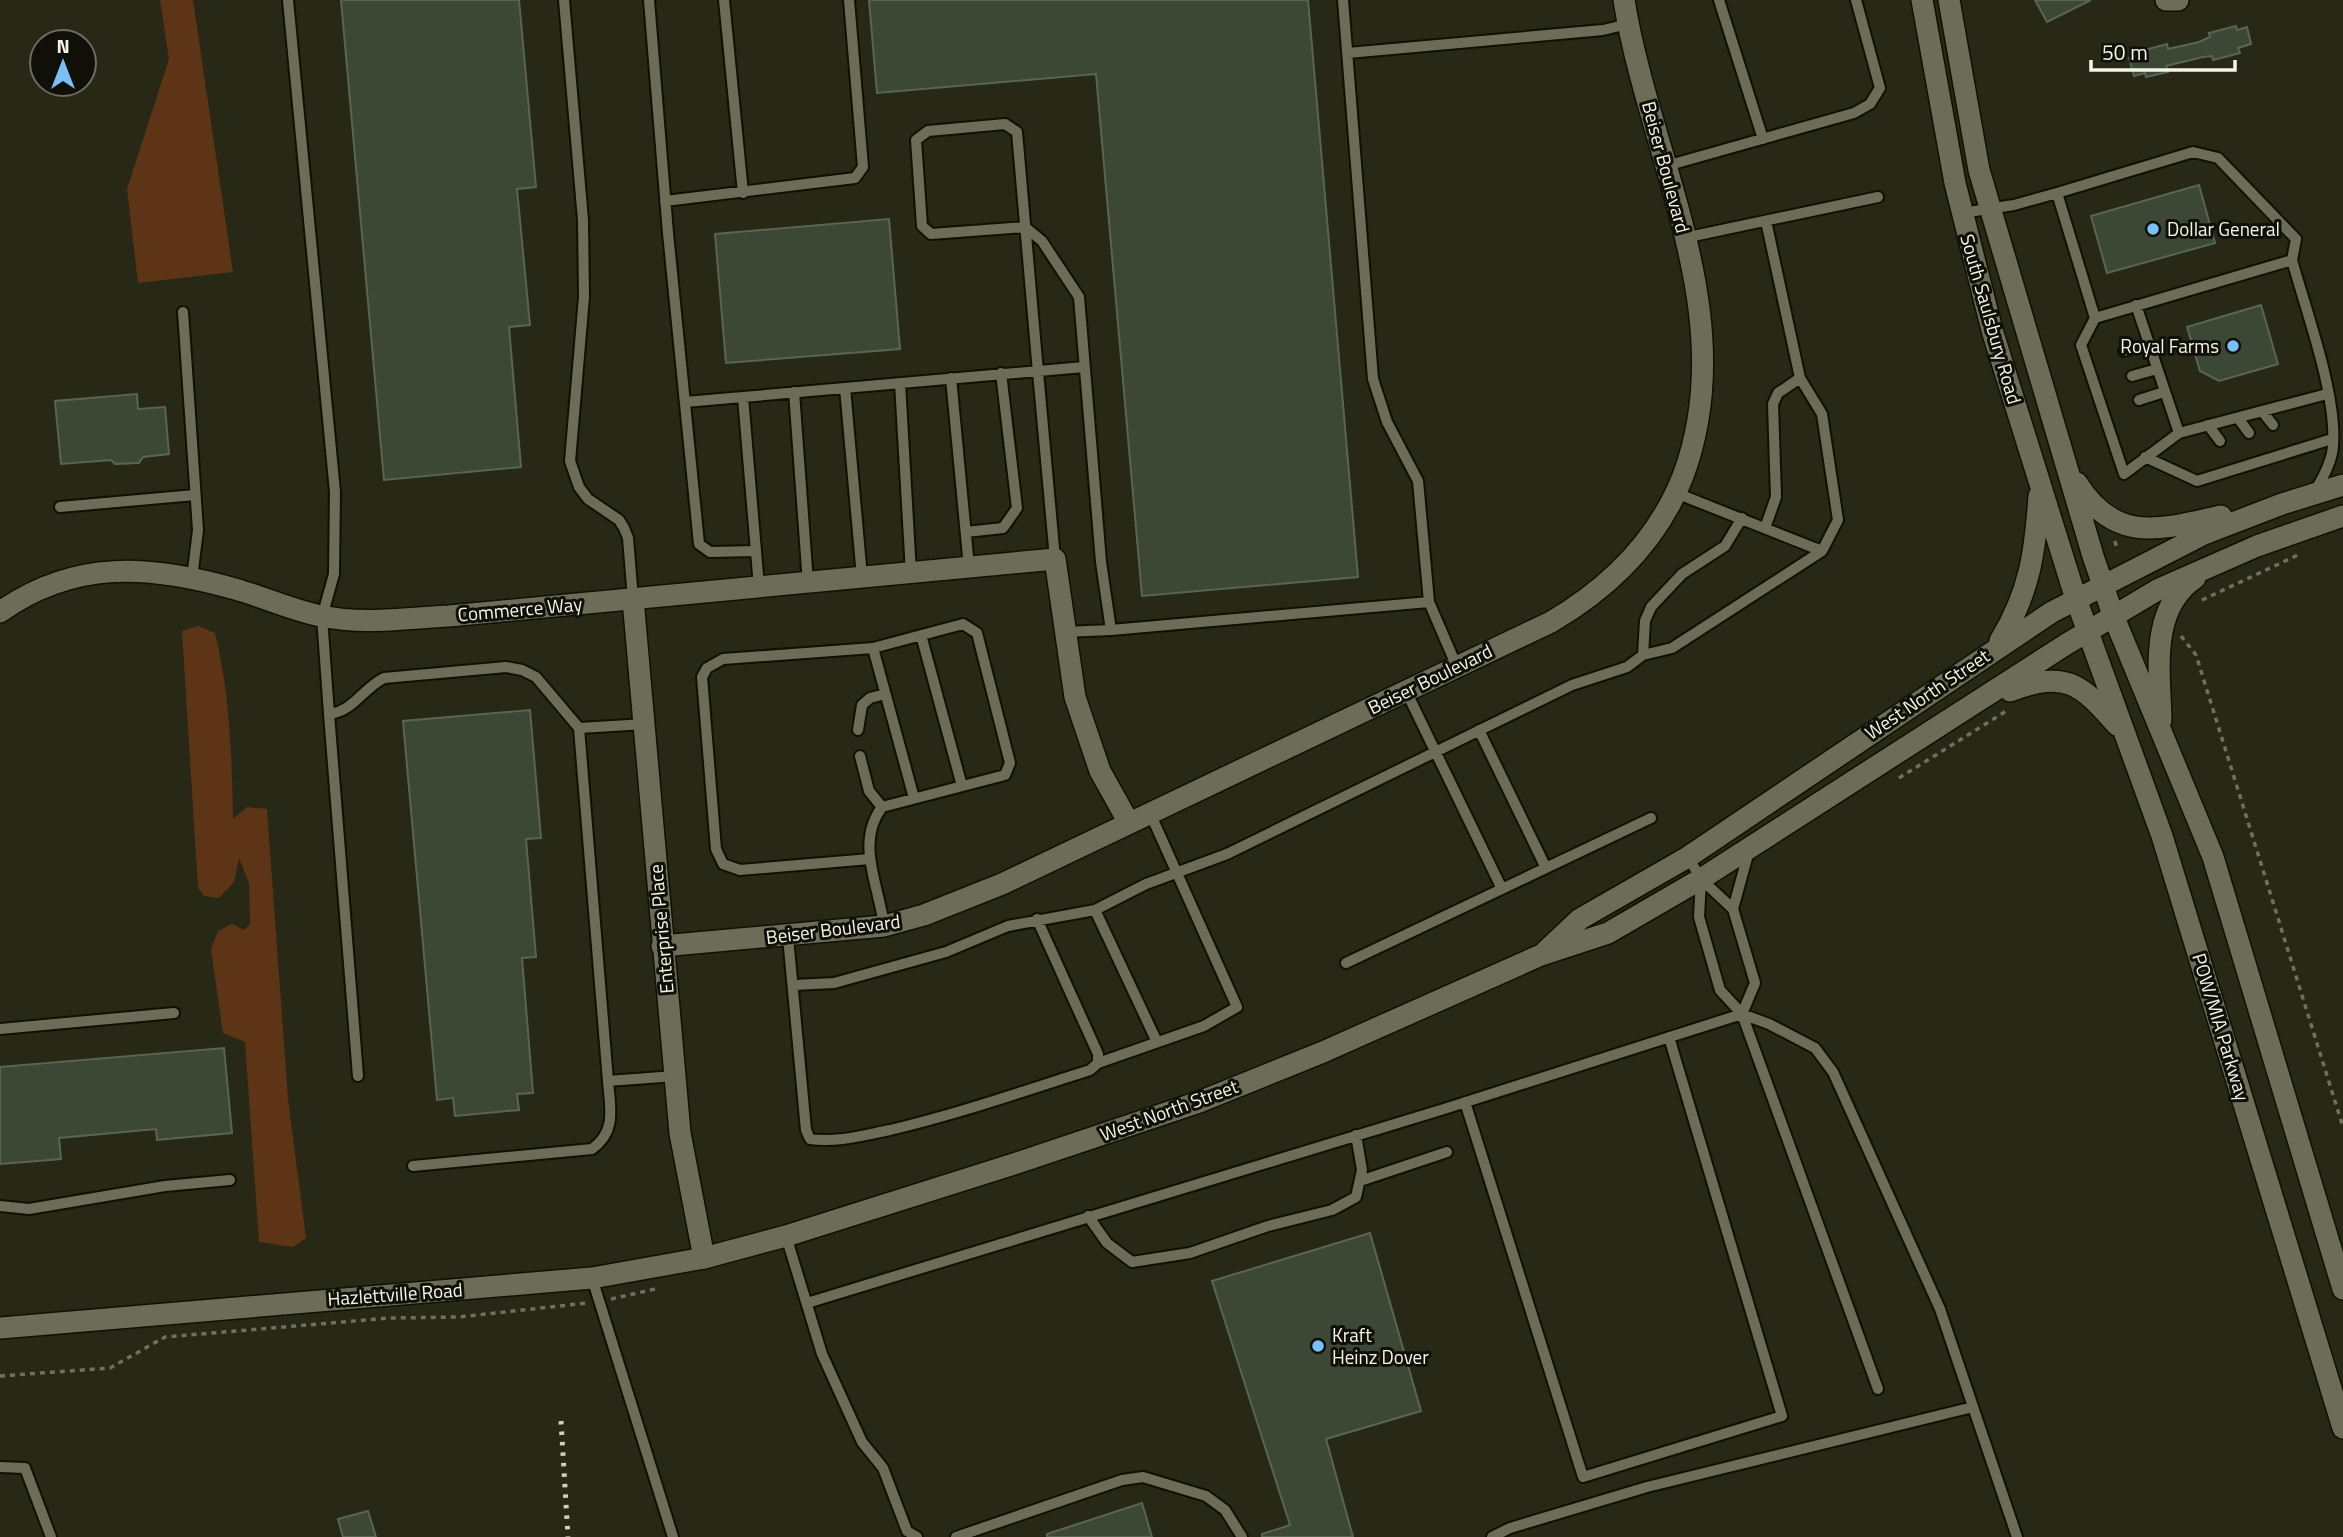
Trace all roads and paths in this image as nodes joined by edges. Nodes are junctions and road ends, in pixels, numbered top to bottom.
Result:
1 (288, 0) edge
2 (564, 0) edge
3 (649, 0) edge
4 (724, 0) edge
5 (849, 0) edge
6 (1343, 0) edge
7 (1624, 0) edge
8 (1719, 0) edge
9 (1856, 0) edge
10 (1922, 0) edge
11 (1949, 0) edge
12 (2166, 0) edge
13 (2178, 0) edge
14 (1628, 24) junction
15 (1348, 53) junction
16 (1763, 139) junction
17 (1666, 166) junction
18 (743, 193) junction
19 (2057, 193) junction
20 (1878, 197) dead end
21 (665, 201) junction
22 (1990, 208) junction
23 (1962, 213) junction
24 (1766, 221) junction
25 (1025, 227) junction
26 (1685, 238) junction
27 (2292, 260) junction
28 (2136, 305) junction
29 (183, 312) dead end
30 (2095, 318) junction
31 (2148, 344) junction
32 (2124, 351) dead end
33 (2100, 358) dead end
34 (2087, 362) junction
35 (1084, 367) junction
36 (2157, 369) junction
37 (1038, 370) junction
38 (1001, 373) junction
39 (2132, 376) dead end
40 (951, 378) junction
41 (1800, 378) junction
42 (900, 383) junction
43 (2107, 383) dead end
44 (2095, 386) junction
45 (845, 388) junction
46 (2164, 391) junction
47 (794, 393) junction
48 (2327, 394) junction
49 (743, 397) junction
50 (2139, 400) dead end
51 (685, 402) junction
52 (2262, 411) junction
53 (2238, 418) junction
54 (2208, 425) junction
55 (2273, 425) dead end
56 (2179, 433) junction
57 (2249, 433) dead end
58 (2220, 441) dead end
59 (2332, 442) junction
60 (2343, 453) edge
61 (2145, 457) junction
62 (2066, 466) junction
63 (2040, 485) junction
64 (2343, 485) edge
65 (1676, 493) junction
66 (2313, 494) junction
67 (195, 495) junction
68 (2282, 504) junction
69 (60, 507) dead end
70 (2343, 516) edge
71 (1742, 518) junction
72 (1765, 528) junction
73 (966, 532) junction
74 (2114, 544) dead end
75 (2311, 549) dead end
76 (756, 551) junction
77 (1822, 551) junction
78 (2117, 551) dead end
79 (1055, 559) junction
80 (2213, 565) junction
81 (969, 567) junction
82 (911, 573) junction
83 (862, 577) junction
84 (192, 578) junction
85 (808, 583) junction
86 (2103, 585) junction
87 (759, 587) junction
88 (633, 599) junction
89 (2076, 599) junction
90 (1429, 602) junction
91 (2195, 603) dead end
92 (0, 612) edge
93 (2113, 615) junction
94 (322, 617) junction
95 (1111, 630) junction
96 (2088, 630) junction
97 (1063, 632) junction
98 (2168, 632) junction
99 (921, 635) junction
100 (1997, 646) junction
101 (873, 648) junction
102 (1643, 654) junction
103 (1457, 667) junction
104 (1406, 691) junction
105 (885, 694) junction
106 (1972, 705) junction
107 (2014, 705) dead end
108 (329, 714) junction
109 (645, 724) junction
110 (579, 729) junction
111 (859, 730) dead end
112 (1479, 730) junction
113 (2161, 732) junction
114 (2126, 734) junction
115 (1435, 752) junction
116 (860, 756) dead end
117 (1895, 780) dead end
118 (962, 786) junction
119 (914, 798) junction
120 (882, 807) junction
121 (1150, 813) junction
122 (1651, 818) dead end
123 (1129, 823) junction
124 (1749, 848) junction
125 (1688, 857) junction
126 (870, 859) junction
127 (1546, 868) junction
128 (1179, 873) junction
129 (1701, 879) junction
130 (1502, 889) junction
131 (1096, 909) junction
132 (1733, 909) junction
133 (1037, 919) junction
134 (884, 926) junction
135 (789, 937) junction
136 (662, 946) junction
137 (1541, 956) junction
138 (1346, 963) dead end
139 (794, 985) junction
140 (174, 1013) dead end
141 (1742, 1014) junction
142 (0, 1029) edge
143 (1669, 1037) junction
144 (1157, 1042) junction
145 (1098, 1063) junction
146 (358, 1076) dead end
147 (675, 1076) junction
148 (608, 1081) junction
149 (1465, 1102) junction
150 (2343, 1127) edge
151 (1356, 1135) junction
152 (1447, 1152) dead end
153 (413, 1166) dead end
154 (230, 1180) dead end
155 (1360, 1181) junction
156 (0, 1206) edge
157 (1088, 1216) junction
158 (786, 1236) junction
159 (704, 1258) junction
160 (592, 1278) junction
161 (662, 1287) dead end
162 (2343, 1289) edge
163 (600, 1302) junction
164 (807, 1303) junction
165 (0, 1328) edge
166 (0, 1376) edge
167 (1878, 1389) dead end
168 (1973, 1407) junction
169 (2342, 1424) edge
170 (0, 1467) edge
171 (51, 1537) edge
172 (673, 1537) edge
173 (917, 1537) edge
174 (956, 1537) edge
175 (1242, 1537) edge
176 (1492, 1537) edge
177 (2017, 1537) edge

1 - 94 lane
2 - 88 lane
3 - 21 lane
4 - 18 lane
5 - 18 lane
6 - 15 lane
7 - 14 main road, Beiser Boulevard
8 - 16 lane
9 - 16 lane
10 - 23 main road, South Saulsbury Road
11 - 22 main road, South Saulsbury Road
12 - 13 main road
14 - 15 lane
14 - 17 main road, Beiser Boulevard
15 - 90 lane
16 - 17 lane
17 - 26 main road, Beiser Boulevard
18 - 21 lane
19 - 22 lane
19 - 27 lane
19 - 30 lane
20 - 24 lane
21 - 51 lane
22 - 23 lane
22 - 62 main road, South Saulsbury Road
23 - 63 main road, South Saulsbury Road
24 - 26 lane
24 - 41 lane
25 - 25 lane
25 - 35 lane
25 - 37 lane
26 - 65 main road, Beiser Boulevard
27 - 28 lane
27 - 48 lane
28 - 30 lane
28 - 31 lane
29 - 67 lane
30 - 34 lane
31 - 32 lane
31 - 36 lane
33 - 34 lane
34 - 44 lane
35 - 37 lane
35 - 95 lane
36 - 39 lane
36 - 46 lane
37 - 38 lane
37 - 79 lane
38 - 40 lane
38 - 73 lane
40 - 42 lane
40 - 73 lane
41 - 72 lane
41 - 77 lane
42 - 45 lane
42 - 82 lane
43 - 44 lane
44 - 61 lane
45 - 47 lane
45 - 83 lane
46 - 50 lane
46 - 56 lane
47 - 49 lane
47 - 85 lane
48 - 52 lane
48 - 59 lane
49 - 51 lane
49 - 76 lane
51 - 76 lane
52 - 53 lane
52 - 55 lane
53 - 54 lane
53 - 57 lane
54 - 56 lane
54 - 58 lane
56 - 61 lane
59 - 60 lane
59 - 61 lane
59 - 66 lane
62 - 68 main road
62 - 86 main road, South Saulsbury Road
63 - 89 main road, South Saulsbury Road
63 - 100 main road
64 - 66 main road, West North Street
65 - 71 lane
65 - 103 main road, Beiser Boulevard
66 - 68 main road, West North Street
67 - 69 lane
67 - 84 lane
68 - 86 main road, West North Street
70 - 80 main road, West North Street
71 - 72 lane
71 - 102 lane
72 - 77 lane
73 - 81 lane
74 - 78 path
75 - 91 path
76 - 87 lane
77 - 102 lane
79 - 81 main road, Commerce Way
79 - 97 main road
80 - 93 main road, West North Street
80 - 98 main road
81 - 82 main road, Commerce Way
82 - 83 main road, Commerce Way
83 - 85 main road, Commerce Way
84 - 92 main road, Commerce Way
84 - 94 main road, Commerce Way
85 - 87 main road, Commerce Way
86 - 89 main road, West North Street
86 - 93 main road, South Saulsbury Road
87 - 88 main road, Commerce Way
88 - 94 main road, Commerce Way
88 - 109 main road, Enterprise Place
89 - 96 main road, South Saulsbury Road
89 - 100 main road, West North Street
90 - 95 lane
90 - 103 lane
93 - 96 main road, West North Street
93 - 113 main road
94 - 108 lane
95 - 97 lane
96 - 106 main road, West North Street
96 - 114 main road, POW/MIA Parkway
97 - 123 main road
98 - 113 main road
98 - 150 path
99 - 101 lane
99 - 118 lane
99 - 118 lane
100 - 125 main road, West North Street
101 - 105 lane
101 - 126 lane
102 - 112 lane
103 - 104 main road, Beiser Boulevard
104 - 115 lane
104 - 121 main road, Beiser Boulevard
105 - 111 lane
105 - 119 lane
106 - 114 main road
106 - 124 main road, West North Street
107 - 117 path
108 - 110 lane
108 - 146 lane
109 - 110 lane
109 - 136 main road, Enterprise Place
110 - 148 lane
112 - 115 lane
112 - 127 lane
113 - 162 main road
114 - 169 main road, POW/MIA Parkway
115 - 128 lane
115 - 130 lane
116 - 120 lane
118 - 119 lane
119 - 120 lane
120 - 126 lane
121 - 123 main road, Beiser Boulevard
121 - 128 lane
122 - 127 lane
123 - 134 main road, Beiser Boulevard
124 - 129 main road, West North Street
124 - 132 lane
125 - 129 lane
125 - 137 main road, West North Street
126 - 134 lane
127 - 130 lane
128 - 131 lane
128 - 144 lane
129 - 132 lane
129 - 137 main road, West North Street
129 - 141 lane
130 - 138 lane
131 - 133 lane
131 - 144 lane
132 - 141 lane
133 - 139 lane
133 - 145 lane
134 - 135 main road, Beiser Boulevard
135 - 136 main road, Beiser Boulevard
135 - 139 lane
136 - 147 main road, Enterprise Place
137 - 158 main road, West North Street
139 - 145 lane
140 - 142 lane
141 - 143 lane
141 - 167 lane
141 - 168 lane
143 - 149 lane
143 - 149 lane
144 - 145 lane
147 - 148 lane
147 - 159 main road, Enterprise Place
148 - 153 lane
149 - 151 lane
151 - 155 lane
151 - 157 lane
152 - 155 lane
154 - 156 lane
155 - 157 lane
157 - 164 lane
158 - 159 main road, Hazlettville Road
158 - 164 lane
159 - 160 main road, Hazlettville Road
160 - 163 lane
160 - 165 main road, Hazlettville Road
161 - 163 path
163 - 166 path
163 - 172 lane
164 - 173 lane
168 - 176 lane
168 - 177 lane
170 - 171 lane
174 - 175 lane

